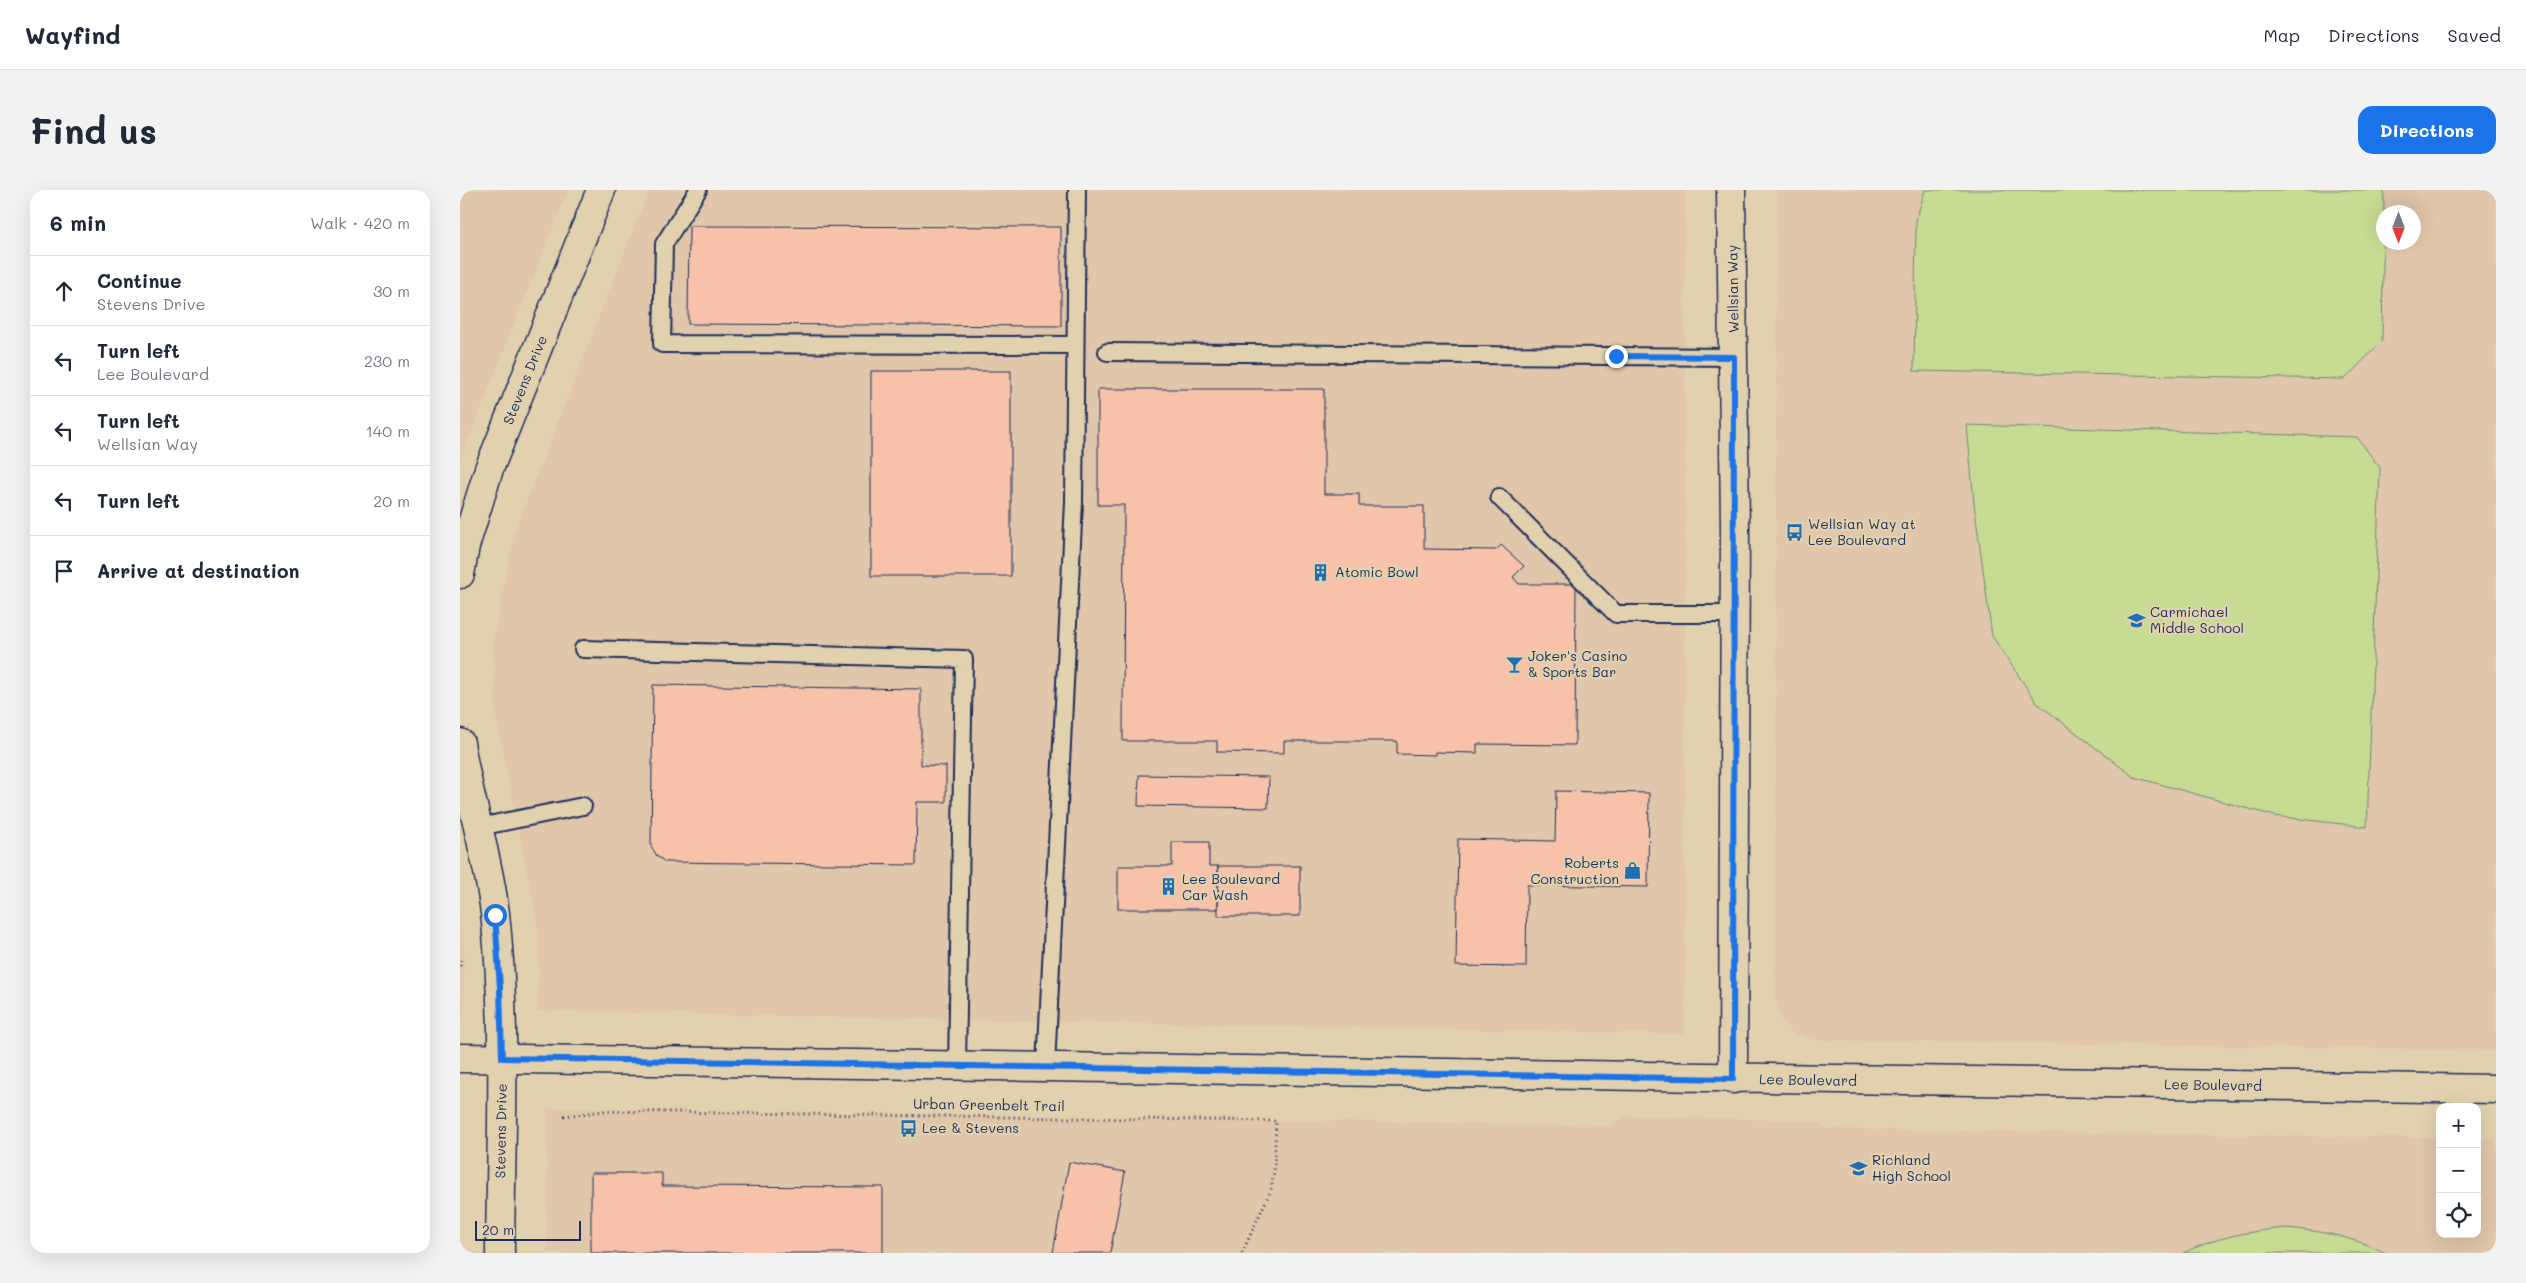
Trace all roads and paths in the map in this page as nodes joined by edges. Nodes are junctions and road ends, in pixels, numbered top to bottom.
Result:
1 (601, 190) edge
2 (698, 190) edge
3 (1077, 190) edge
4 (1731, 190) edge
5 (1075, 345) junction
6 (1107, 352) dead end
7 (1734, 357) junction
8 (1499, 497) dead end
9 (460, 574) edge
10 (1734, 614) junction
11 (583, 649) dead end
12 (460, 743) edge
13 (583, 806) dead end
14 (479, 827) junction
15 (460, 960) edge
16 (460, 969) edge
17 (460, 1058) edge
18 (502, 1058) junction
19 (957, 1065) junction
20 (1046, 1066) junction
21 (1733, 1079) junction
22 (2496, 1089) edge
23 (564, 1116) dead end
24 (500, 1253) edge
25 (1242, 1253) edge

1 - 9 street, Stevens Drive
2 - 5 lane
3 - 5 lane
4 - 7 street, Wellsian Way
5 - 20 lane
6 - 7 lane
7 - 10 street, Wellsian Way
8 - 10 lane
10 - 21 street, Wellsian Way
11 - 19 lane
12 - 14 street, Stevens Drive
13 - 14 lane
14 - 18 street, Stevens Drive
15 - 16 path
17 - 18 street, Lee Boulevard
18 - 19 street, Lee Boulevard
18 - 24 street, Stevens Drive
19 - 20 street, Lee Boulevard
20 - 21 street, Lee Boulevard
21 - 22 street, Lee Boulevard
23 - 25 path, Urban Greenbelt Trail

